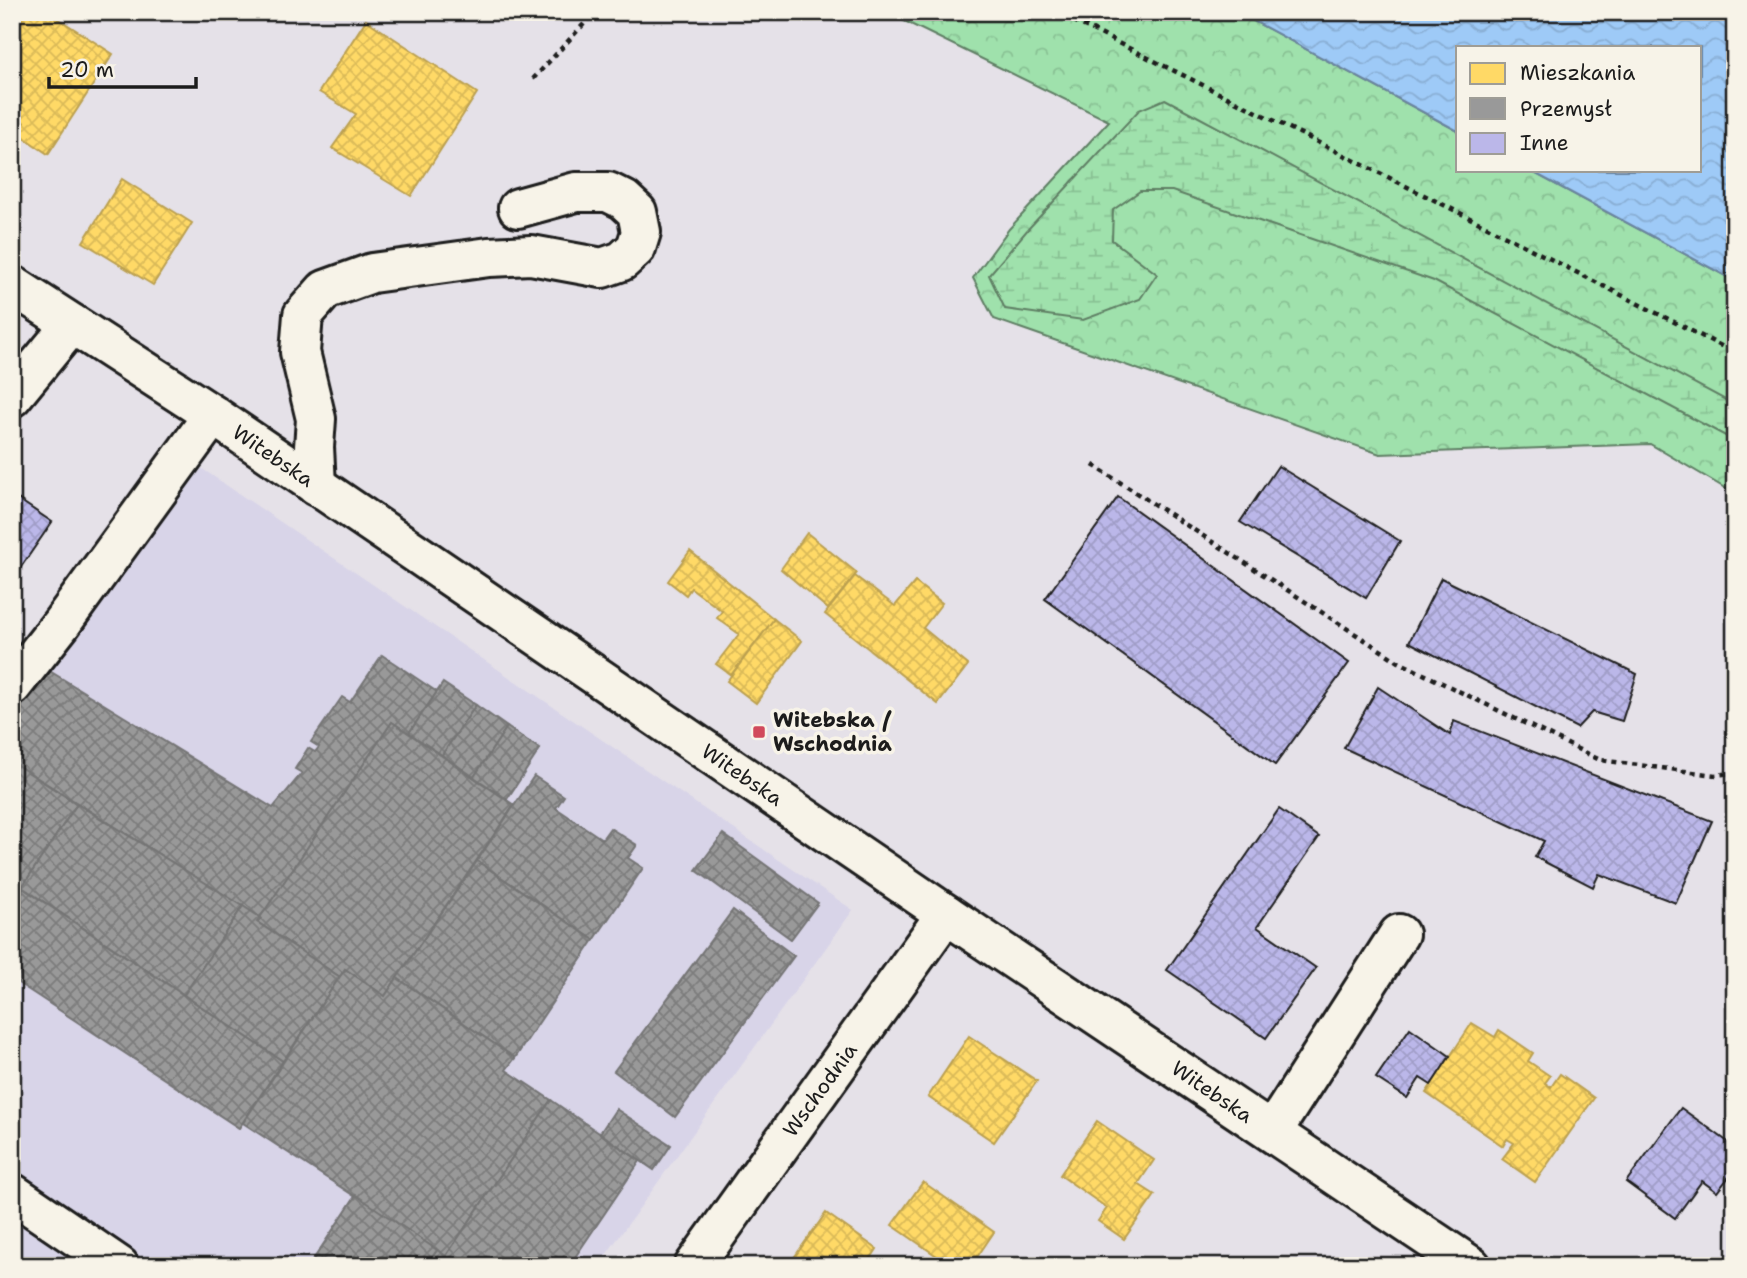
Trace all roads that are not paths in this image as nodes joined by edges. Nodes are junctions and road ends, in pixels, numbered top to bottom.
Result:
1 (518, 208) dead end
2 (12, 285) edge
3 (72, 324) junction
4 (12, 397) edge
5 (213, 415) junction
6 (316, 486) junction
7 (12, 686) edge
8 (946, 914) junction
9 (1399, 934) dead end
10 (1272, 1132) junction
11 (12, 1193) edge
12 (119, 1266) edge
13 (694, 1266) edge
14 (1471, 1266) edge

1 - 6 street
2 - 3 street, Witebska
3 - 4 street
3 - 5 street, Witebska
5 - 6 street, Witebska
5 - 7 street
6 - 8 street, Witebska
8 - 10 street, Witebska
8 - 13 street, Wschodnia
9 - 10 street
10 - 14 street, Witebska
11 - 12 street

